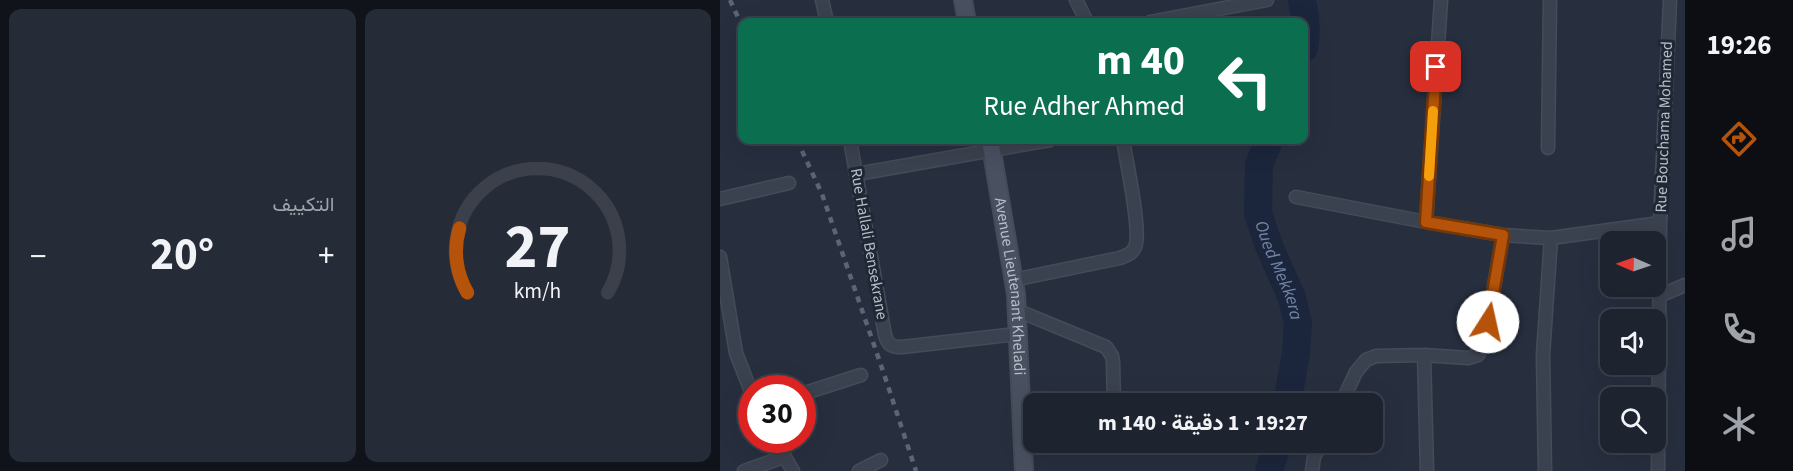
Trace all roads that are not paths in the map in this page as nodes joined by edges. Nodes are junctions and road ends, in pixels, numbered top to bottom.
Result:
1 (822, 0) edge
2 (963, 0) edge
3 (1076, 0) edge
4 (1267, 0) edge
5 (1441, 0) edge
6 (1550, 0) edge
7 (1670, 0) edge
8 (1218, 5) edge
9 (826, 18) edge
10 (966, 18) edge
11 (1085, 18) edge
12 (1166, 18) edge
13 (851, 144) edge
14 (1124, 144) edge
15 (991, 145) edge
16 (1548, 148) dead end
17 (857, 174) junction
18 (789, 183) dead end
19 (1296, 197) dead end
20 (720, 199) edge
21 (1426, 222) junction
22 (1660, 223) junction
23 (1660, 231) edge
24 (1503, 235) junction
25 (1551, 238) junction
26 (720, 257) edge
27 (1013, 280) junction
28 (1685, 285) edge
29 (1666, 293) edge
30 (1659, 297) edge
31 (1017, 310) junction
32 (1017, 334) junction
33 (1424, 355) junction
34 (743, 375) edge
35 (861, 375) dead end
36 (816, 389) edge
37 (1114, 393) edge
38 (1346, 393) edge
39 (782, 453) edge
40 (1316, 453) edge
41 (784, 457) junction
42 (881, 460) dead end
43 (744, 471) edge
44 (793, 471) edge
45 (859, 471) edge
46 (1024, 471) edge
47 (1312, 471) edge
48 (1427, 471) edge
49 (1545, 471) edge
50 (1658, 471) edge

1 - 9 street
2 - 10 main road
3 - 11 street
4 - 8 street
5 - 21 street
6 - 16 street
7 - 22 street, Rue Bouchama Mohamed
8 - 12 street
13 - 17 street, Rue Hallali Bensekrane
14 - 27 street
15 - 17 street
15 - 27 main road, Avenue Lieutenant Kheladi
17 - 32 street, Rue Hallali Bensekrane
18 - 20 street
19 - 21 street
21 - 24 street
22 - 23 street, Rue Bouchama Mohamed
22 - 25 street
24 - 25 street
24 - 33 street
25 - 49 street
26 - 34 street
27 - 31 main road, Avenue Lieutenant Kheladi
28 - 29 street
30 - 50 street, Rue Bouchama Mohamed
31 - 32 main road, Avenue Lieutenant Kheladi
31 - 37 street
32 - 46 main road, Avenue Lieutenant Kheladi
33 - 38 street
33 - 48 street
35 - 36 street
39 - 41 street
40 - 47 street
41 - 43 street
41 - 44 street
42 - 45 street

